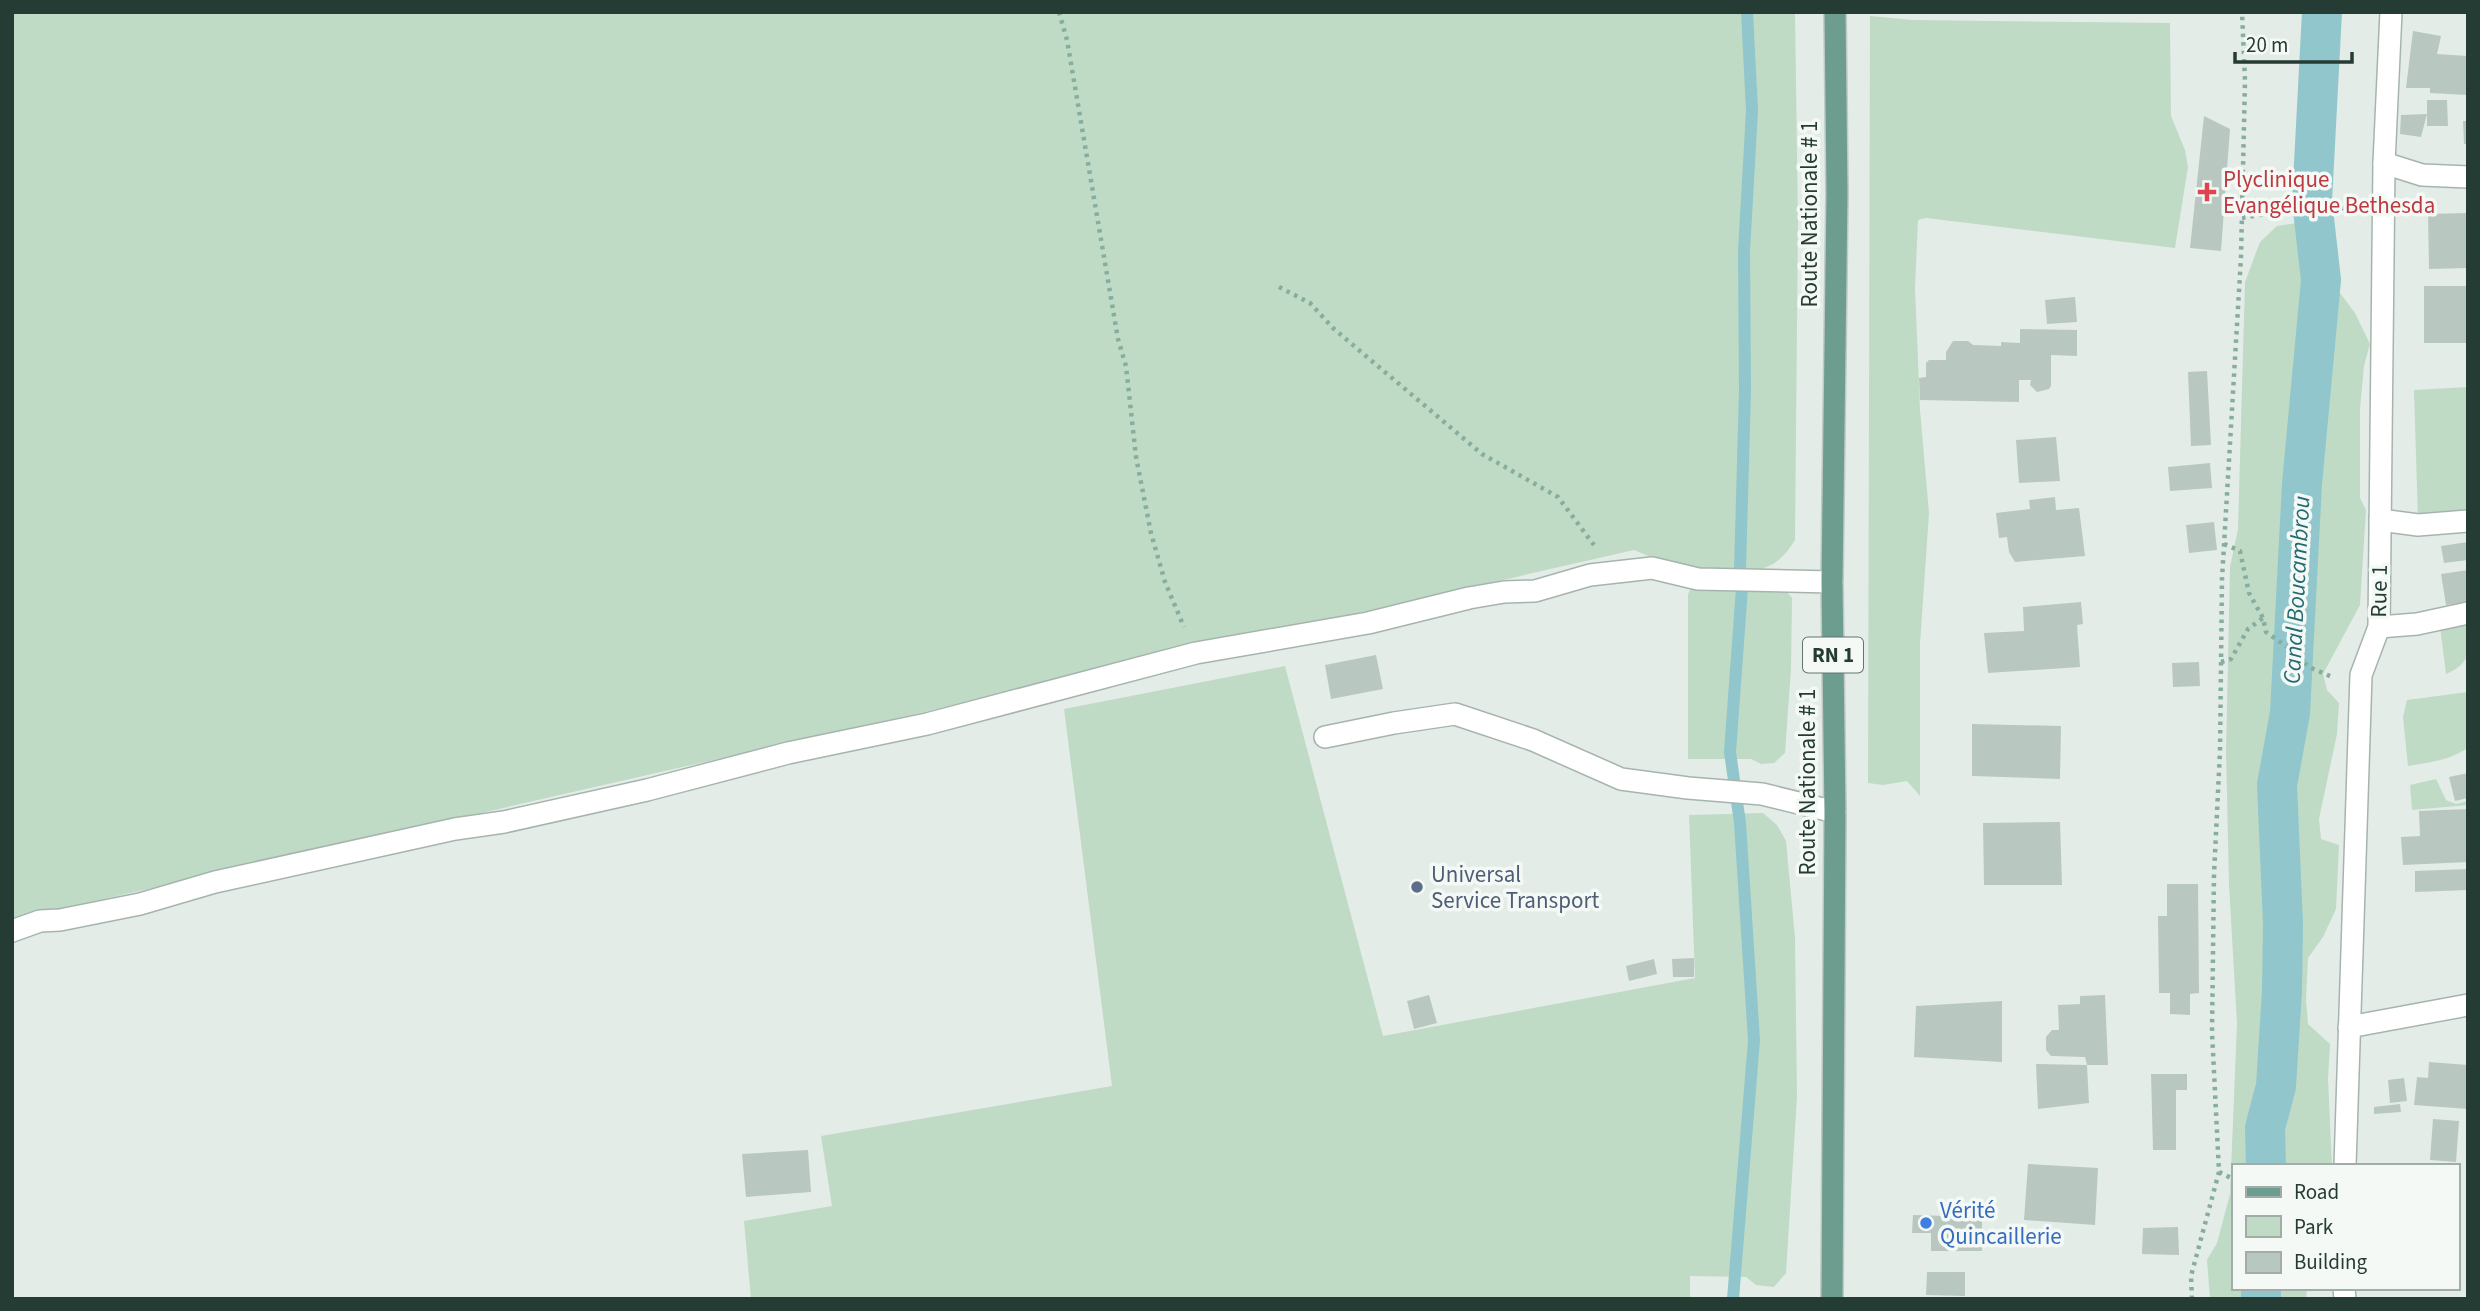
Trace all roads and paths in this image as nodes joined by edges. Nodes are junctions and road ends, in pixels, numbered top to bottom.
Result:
1 (1059, 12) edge
2 (1835, 12) edge
3 (2242, 12) edge
4 (2391, 12) edge
5 (2384, 163) junction
6 (2468, 177) edge
7 (2383, 198) junction
8 (2242, 218) junction
9 (1279, 287) dead end
10 (2380, 520) junction
11 (2468, 521) edge
12 (2224, 544) junction
13 (1607, 573) junction
14 (1832, 582) junction
15 (2468, 613) edge
16 (2263, 618) junction
17 (2379, 627) junction
18 (1196, 653) junction
19 (2221, 662) junction
20 (2361, 675) junction
21 (1325, 737) dead end
22 (1835, 813) junction
23 (12, 931) edge
24 (2468, 1005) edge
25 (2349, 1027) junction
26 (2345, 1164) edge
27 (2219, 1172) junction
28 (2232, 1178) edge
29 (1832, 1299) edge
30 (2192, 1299) edge

1 - 18 path
2 - 14 main road, Route Nationale # 1 / RN 1
3 - 8 path
4 - 5 street, Rue 1
5 - 6 street
5 - 7 street, Rue 1
7 - 8 path
7 - 10 street, Rue 1
8 - 12 path
9 - 13 path
10 - 11 street
10 - 17 street, Rue 1
12 - 16 path
12 - 19 path
13 - 14 street
13 - 18 street
14 - 22 main road, Route Nationale # 1 / RN 1
15 - 17 street
16 - 19 path
16 - 20 path
17 - 20 street, Rue 1
18 - 23 street
19 - 27 path
20 - 25 street, Rue 1
21 - 22 street
22 - 29 main road, Route Nationale # 1 / RN 1
24 - 25 street
25 - 26 street, Rue 1
27 - 28 path
27 - 30 path

